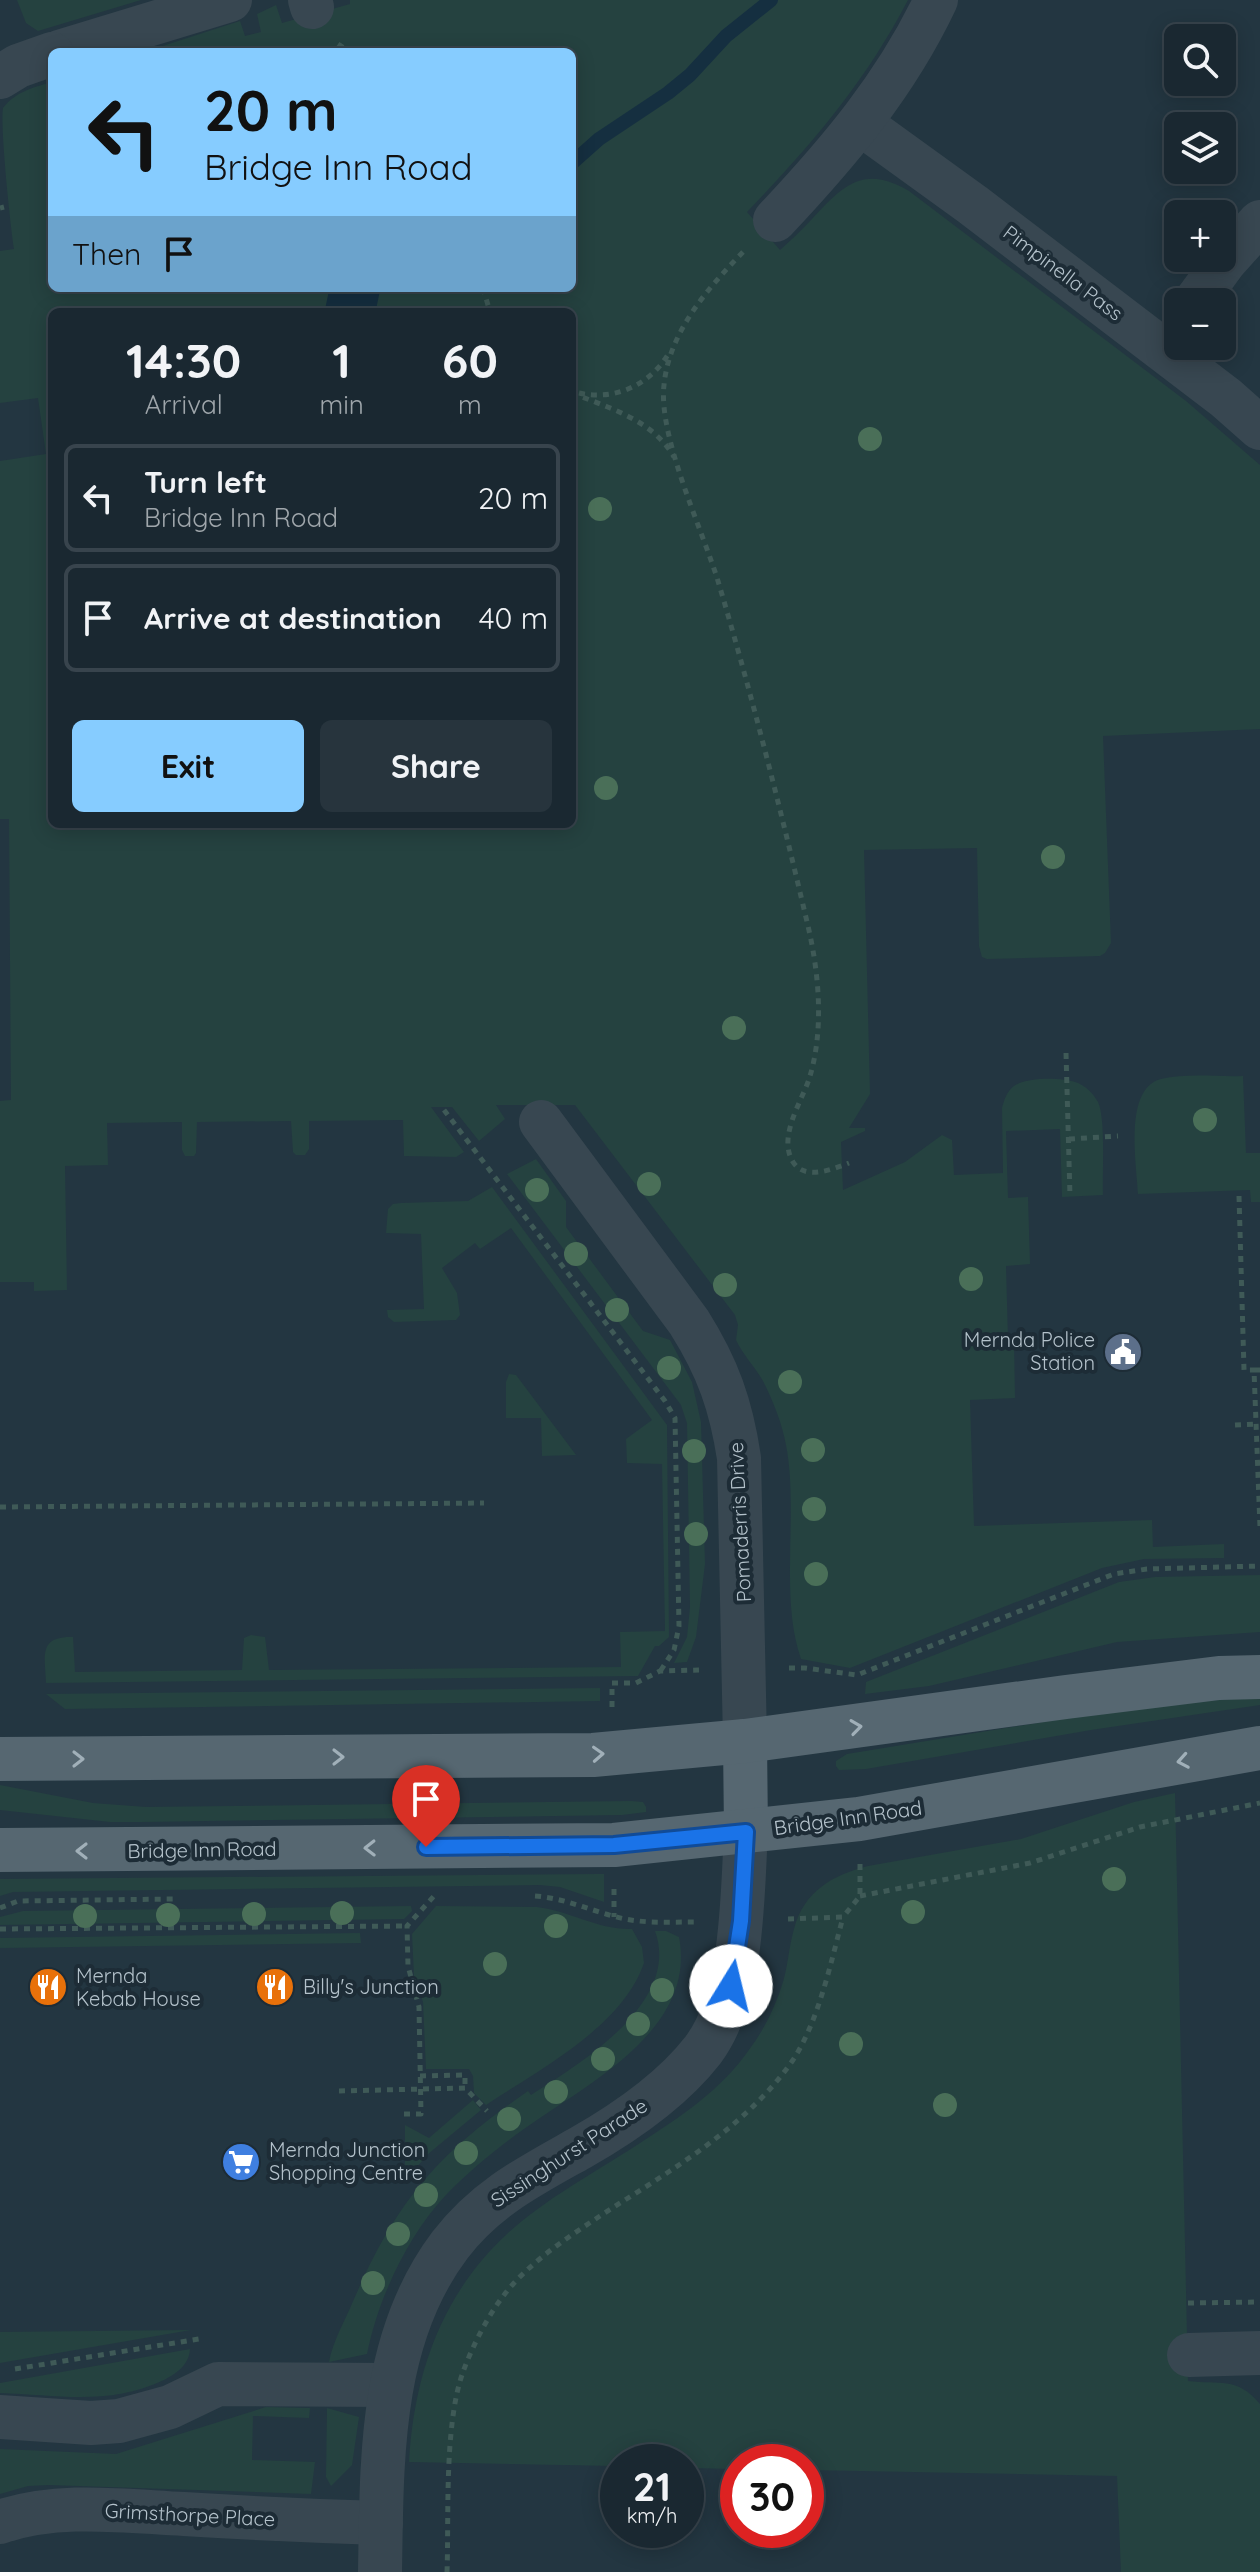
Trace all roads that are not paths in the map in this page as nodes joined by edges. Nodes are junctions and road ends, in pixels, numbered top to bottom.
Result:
1 (230, 0) edge
2 (936, 0) edge
3 (72, 48) edge
4 (48, 55) edge
5 (0, 77) edge
6 (861, 124) junction
7 (775, 220) road end
8 (1260, 222) edge
9 (1205, 288) edge
10 (1164, 333) edge
11 (1193, 360) edge
12 (1260, 428) edge
13 (541, 1122) dead end
14 (1260, 1677) edge
15 (745, 1741) junction
16 (1260, 1748) edge
17 (0, 1759) edge
18 (746, 1832) junction
19 (0, 1850) edge
20 (1260, 2353) edge
21 (1189, 2355) dead end
22 (391, 2385) junction
23 (0, 2417) edge
24 (0, 2522) edge
25 (381, 2523) junction
26 (380, 2572) edge

1 - 3 street
2 - 6 street
4 - 5 street
6 - 7 street
6 - 10 street, Pimpinella Pass
8 - 9 street
11 - 12 street, Pimpinella Pass
13 - 15 street, Pomaderris Drive
15 -> 14 main road
17 -> 15 main road
15 - 18 main road
16 -> 18 main road, Bridge Inn Road
18 -> 19 main road, Bridge Inn Road
18 - 22 street, Sissinghurst Parade
20 - 21 street
22 - 23 street
22 - 25 street, Sissinghurst Parade
24 - 25 street, Grimsthorpe Place
25 - 26 street, Sissinghurst Parade

